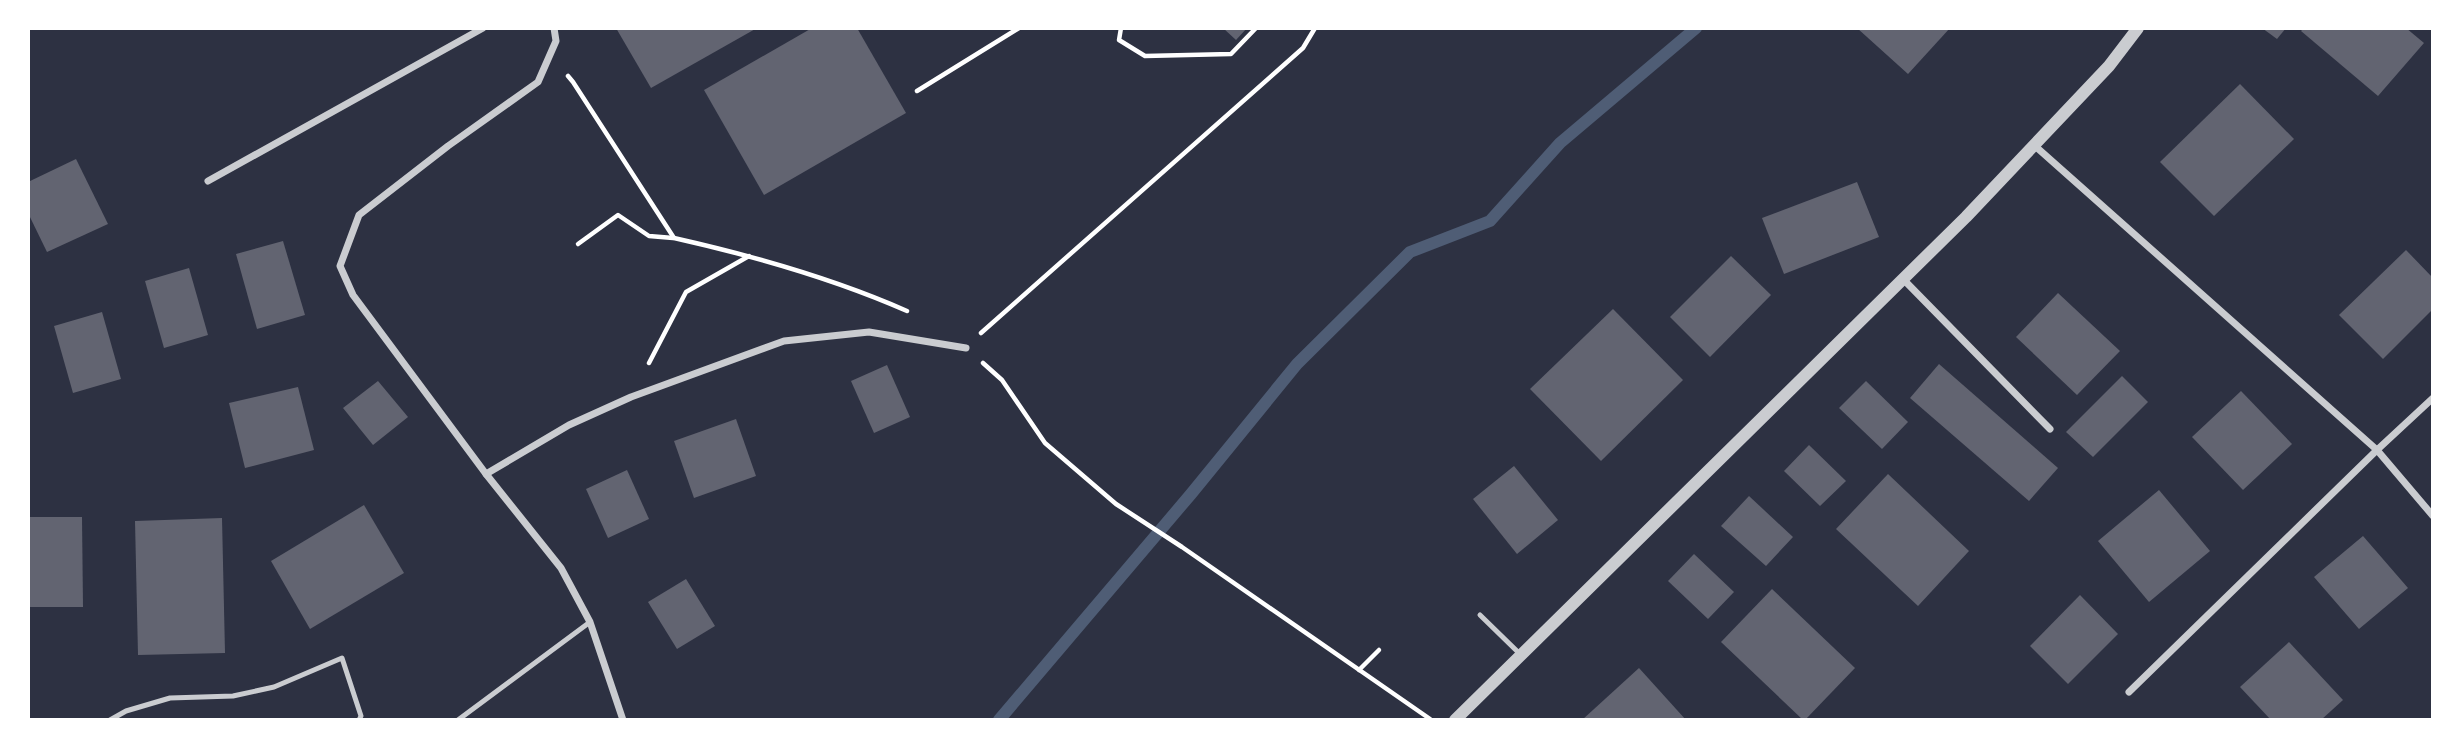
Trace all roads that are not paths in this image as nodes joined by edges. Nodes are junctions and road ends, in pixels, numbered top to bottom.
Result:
1 (483, 28) edge
2 (554, 28) edge
3 (2138, 28) edge
4 (2034, 145) junction
5 (208, 181) dead end
6 (1903, 279) junction
7 (966, 348) road end
8 (2433, 398) edge
9 (2050, 429) dead end
10 (2377, 450) junction
11 (486, 474) junction
12 (2433, 516) edge
13 (1480, 615) dead end
14 (590, 622) junction
15 (1521, 655) junction
16 (2129, 692) dead end
17 (110, 720) edge
18 (359, 720) edge
19 (458, 720) edge
20 (623, 720) edge
21 (1455, 720) edge

1 - 5 street
2 - 11 street
3 - 4 street
4 - 6 street
4 - 10 street
6 - 9 street
6 - 15 street
7 - 11 street
8 - 10 street
10 - 12 street
10 - 16 street
11 - 14 street
13 - 15 lane
14 - 19 lane
14 - 20 street
15 - 21 street
17 - 18 lane

